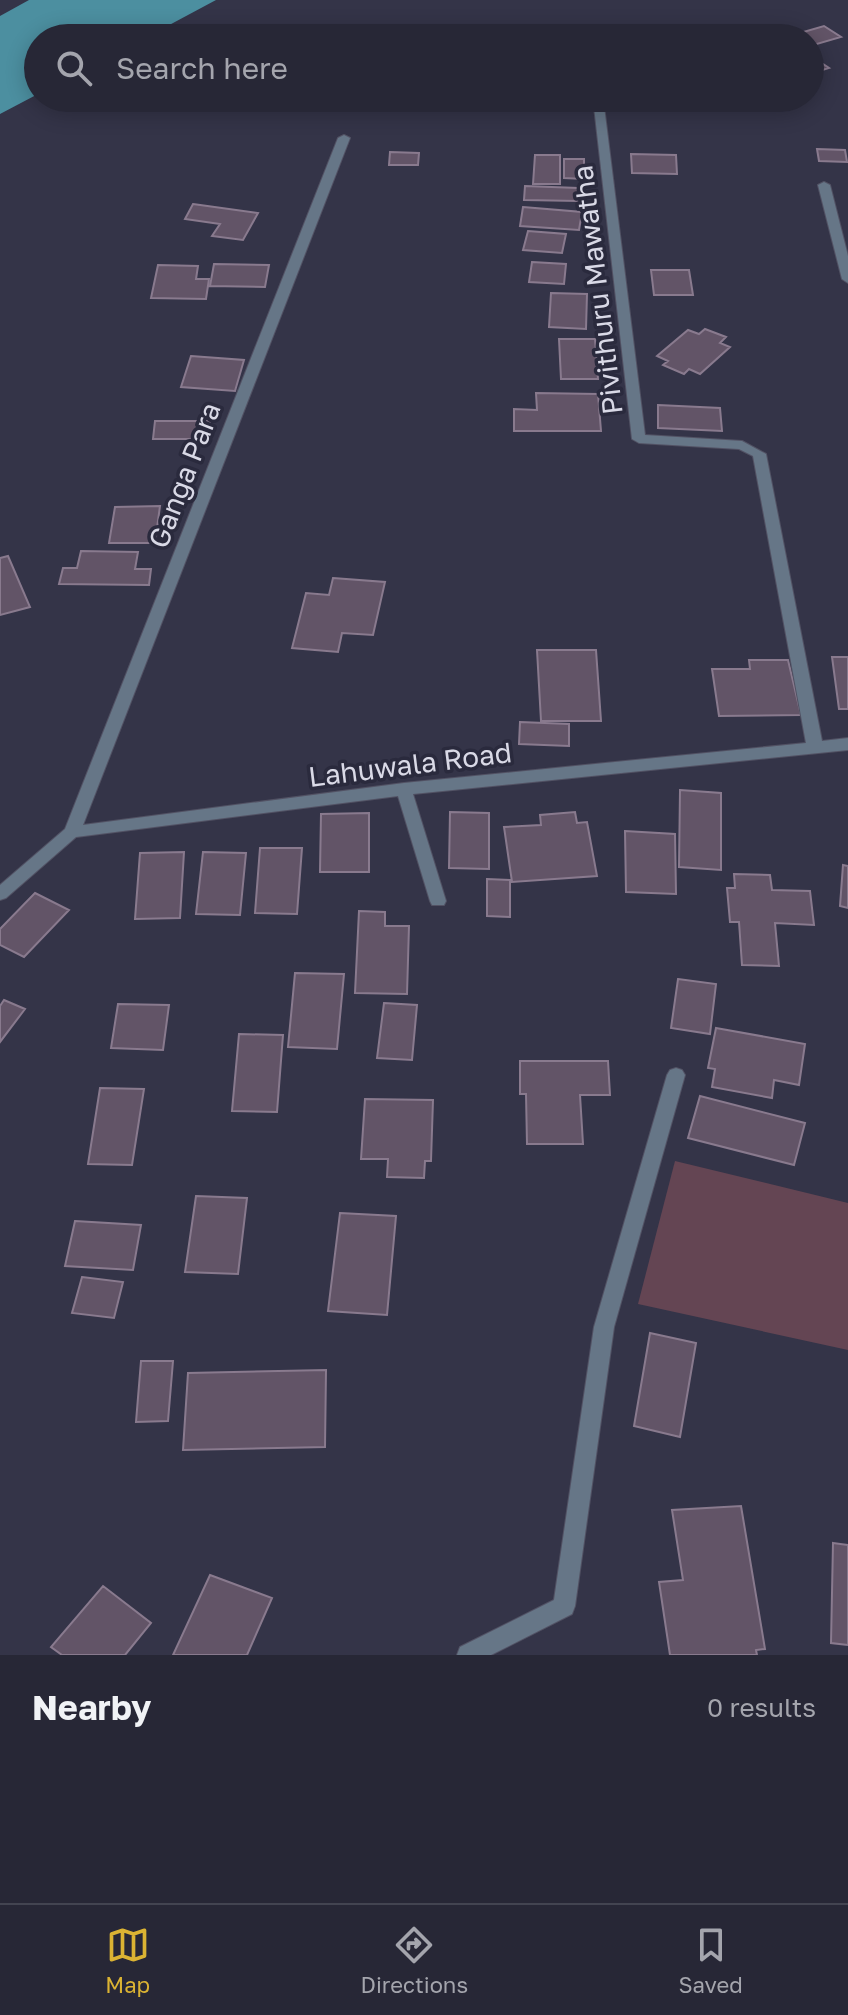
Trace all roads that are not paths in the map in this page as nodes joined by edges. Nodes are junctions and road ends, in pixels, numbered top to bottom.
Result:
1 (600, 112) edge
2 (344, 138) dead end
3 (824, 185) dead end
4 (848, 279) edge
5 (848, 744) edge
6 (815, 747) junction
7 (404, 789) junction
8 (72, 832) junction
9 (0, 894) edge
10 (438, 901) dead end
11 (676, 1075) dead end
12 (468, 1655) edge

1 - 6 street, Pivithuru Mawatha
2 - 8 street, Ganga Para
3 - 4 street
5 - 6 street, Lahuwala Road
6 - 7 street, Lahuwala Road
7 - 8 street, Lahuwala Road
7 - 10 street
8 - 9 street
11 - 12 street

